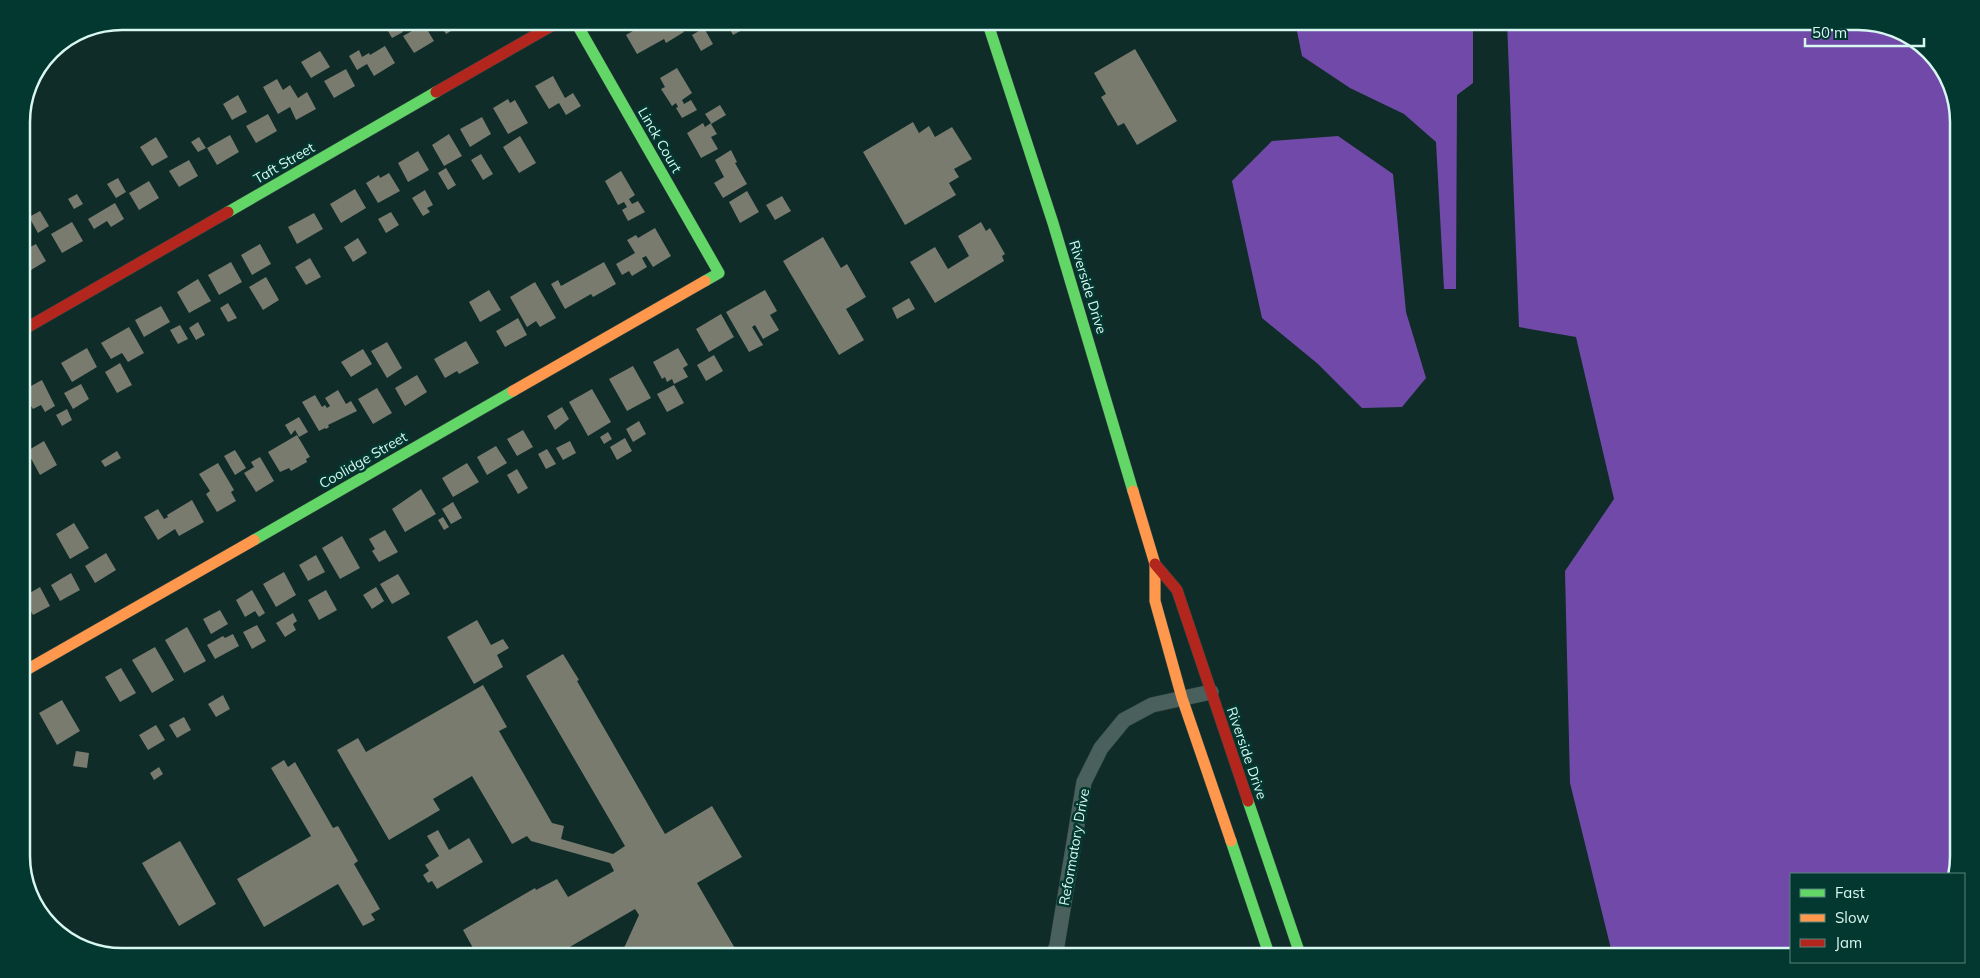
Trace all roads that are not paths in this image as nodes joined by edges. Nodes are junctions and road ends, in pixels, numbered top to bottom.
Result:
1 (544, 30) edge
2 (579, 30) edge
3 (990, 30) edge
4 (719, 273) joint
5 (30, 326) edge
6 (1155, 564) junction
7 (30, 668) edge
8 (1211, 692) junction
9 (1182, 698) junction
10 (1056, 948) edge
11 (1267, 948) edge
12 (1298, 948) edge

1 - 5 street, Taft Street
2 - 4 street, Linck Court
3 - 6 street, Riverside Drive
4 - 7 street, Coolidge Street
6 - 8 street, Riverside Drive
6 - 9 street, Riverside Drive
8 - 9 street, Reformatory Drive
8 - 12 street, Riverside Drive
9 - 10 street, Reformatory Drive
9 - 11 street, Riverside Drive

